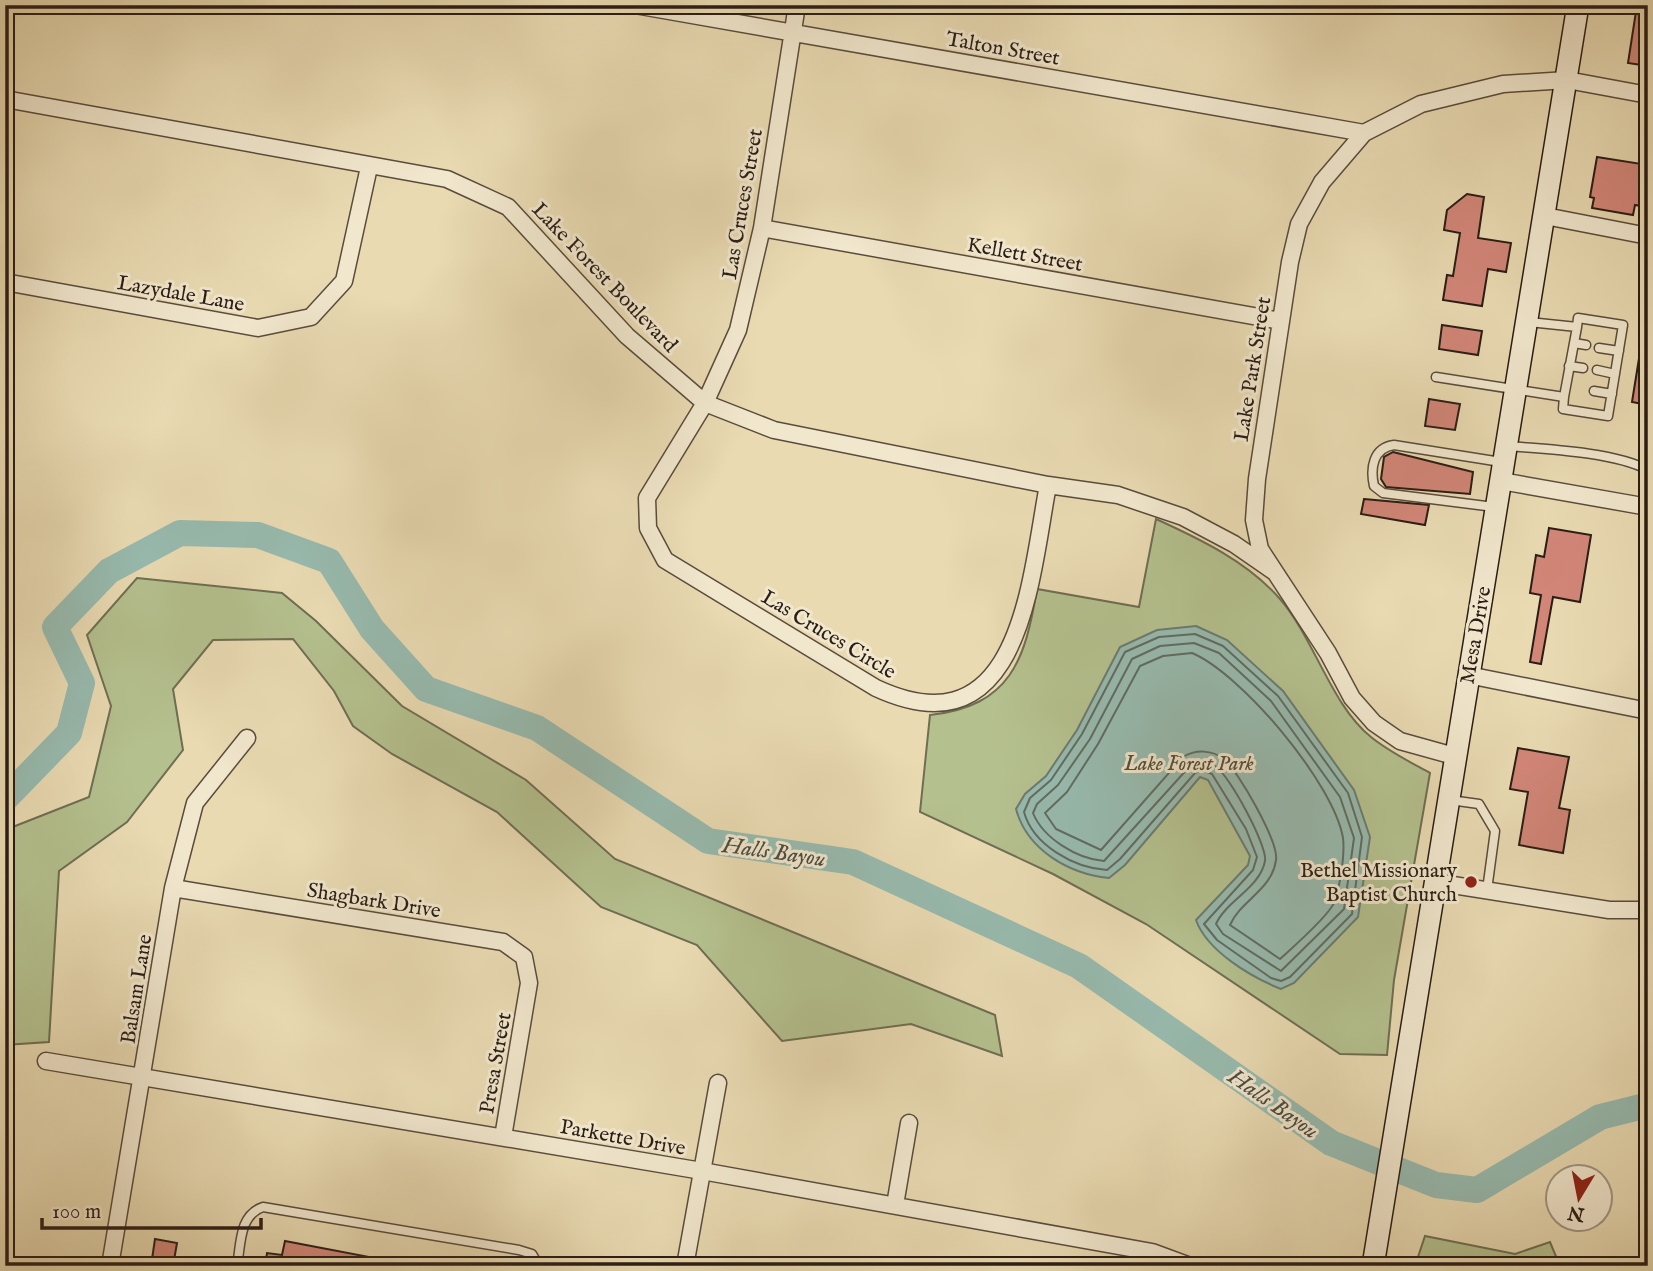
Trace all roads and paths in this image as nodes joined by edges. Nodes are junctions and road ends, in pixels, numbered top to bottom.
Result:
1 (635, 5) edge
2 (797, 5) edge
3 (1578, 5) edge
4 (792, 32) junction
5 (1567, 79) junction
6 (1648, 95) edge
7 (5, 99) edge
8 (1364, 134) junction
9 (369, 167) junction
10 (1545, 216) junction
11 (762, 228) junction
12 (1648, 236) edge
13 (8, 283) edge
14 (5, 316) edge
15 (1281, 321) junction
16 (1528, 322) junction
17 (1577, 327) junction
18 (1573, 343) junction
19 (1586, 345) dead end
20 (1599, 348) dead end
21 (1619, 351) junction
22 (1569, 366) junction
23 (1583, 368) dead end
24 (1597, 370) dead end
25 (1615, 374) junction
26 (1436, 377) dead end
27 (1566, 386) junction
28 (1576, 388) dead end
29 (1517, 391) junction
30 (1594, 391) dead end
31 (1612, 394) junction
32 (1564, 397) junction
33 (705, 403) junction
34 (1504, 463) junction
35 (1648, 470) edge
36 (1048, 485) junction
37 (1496, 507) junction
38 (1648, 507) edge
39 (1273, 572) junction
40 (1468, 675) junction
41 (1648, 711) edge
42 (247, 738) dead end
43 (1454, 756) junction
44 (1447, 800) junction
45 (1434, 882) junction
46 (173, 888) junction
47 (1487, 890) junction
48 (1648, 910) edge
49 (527, 996) joint
50 (46, 1061) dead end
51 (144, 1076) junction
52 (718, 1083) dead end
53 (909, 1123) dead end
54 (503, 1137) junction
55 (702, 1171) junction
56 (895, 1205) junction
57 (110, 1266) edge
58 (237, 1266) edge
59 (539, 1266) edge
60 (685, 1266) edge
61 (1190, 1266) edge
62 (1373, 1266) edge

1 - 4 street, Talton Street
2 - 4 street, Las Cruces Street
3 - 5 main road, Mesa Drive
4 - 8 street, Talton Street
4 - 11 street, Las Cruces Street
5 - 6 street
5 - 8 street, Lake Park Street
5 - 10 main road, Mesa Drive
7 - 9 street, Lake Forest Boulevard
8 - 15 street, Lake Park Street
9 - 13 street, Lazydale Lane
9 - 33 street, Lake Forest Boulevard
10 - 12 street
10 - 16 main road, Mesa Drive
11 - 15 street, Kellett Street
11 - 33 street, Las Cruces Street
13 - 14 lane
15 - 39 street, Lake Park Street
16 - 17 lane
16 - 29 main road, Mesa Drive
17 - 18 lane
17 - 21 lane
18 - 19 lane
18 - 22 lane
20 - 21 lane
21 - 25 lane
22 - 23 lane
22 - 27 lane
24 - 25 lane
25 - 31 lane
26 - 29 lane
27 - 28 lane
27 - 32 lane
29 - 32 lane
29 - 34 main road, Mesa Drive
30 - 31 lane
31 - 32 lane
33 - 36 street, Lake Forest Boulevard
33 - 36 street, Las Cruces Circle
34 - 35 lane
34 - 37 main road, Mesa Drive
34 - 37 lane
34 - 38 street
36 - 39 street, Lake Forest Boulevard
37 - 40 main road, Mesa Drive
39 - 43 street, Lake Park Street
40 - 41 street
40 - 43 main road, Mesa Drive
42 - 46 street, Balsam Lane
43 - 44 main road, Mesa Drive
44 - 45 main road, Mesa Drive
44 - 47 lane
45 - 47 street
45 - 62 main road, Mesa Drive
46 - 49 street, Shagbark Drive
46 - 51 street, Balsam Lane
47 - 48 street
49 - 54 street, Presa Street
50 - 51 street, Parkette Drive
51 - 54 street, Parkette Drive
51 - 57 street, Balsam Lane
52 - 55 street
53 - 56 street
54 - 55 street, Parkette Drive
55 - 56 street, Parkette Drive
55 - 60 street
56 - 61 street, Parkette Drive
58 - 59 lane

